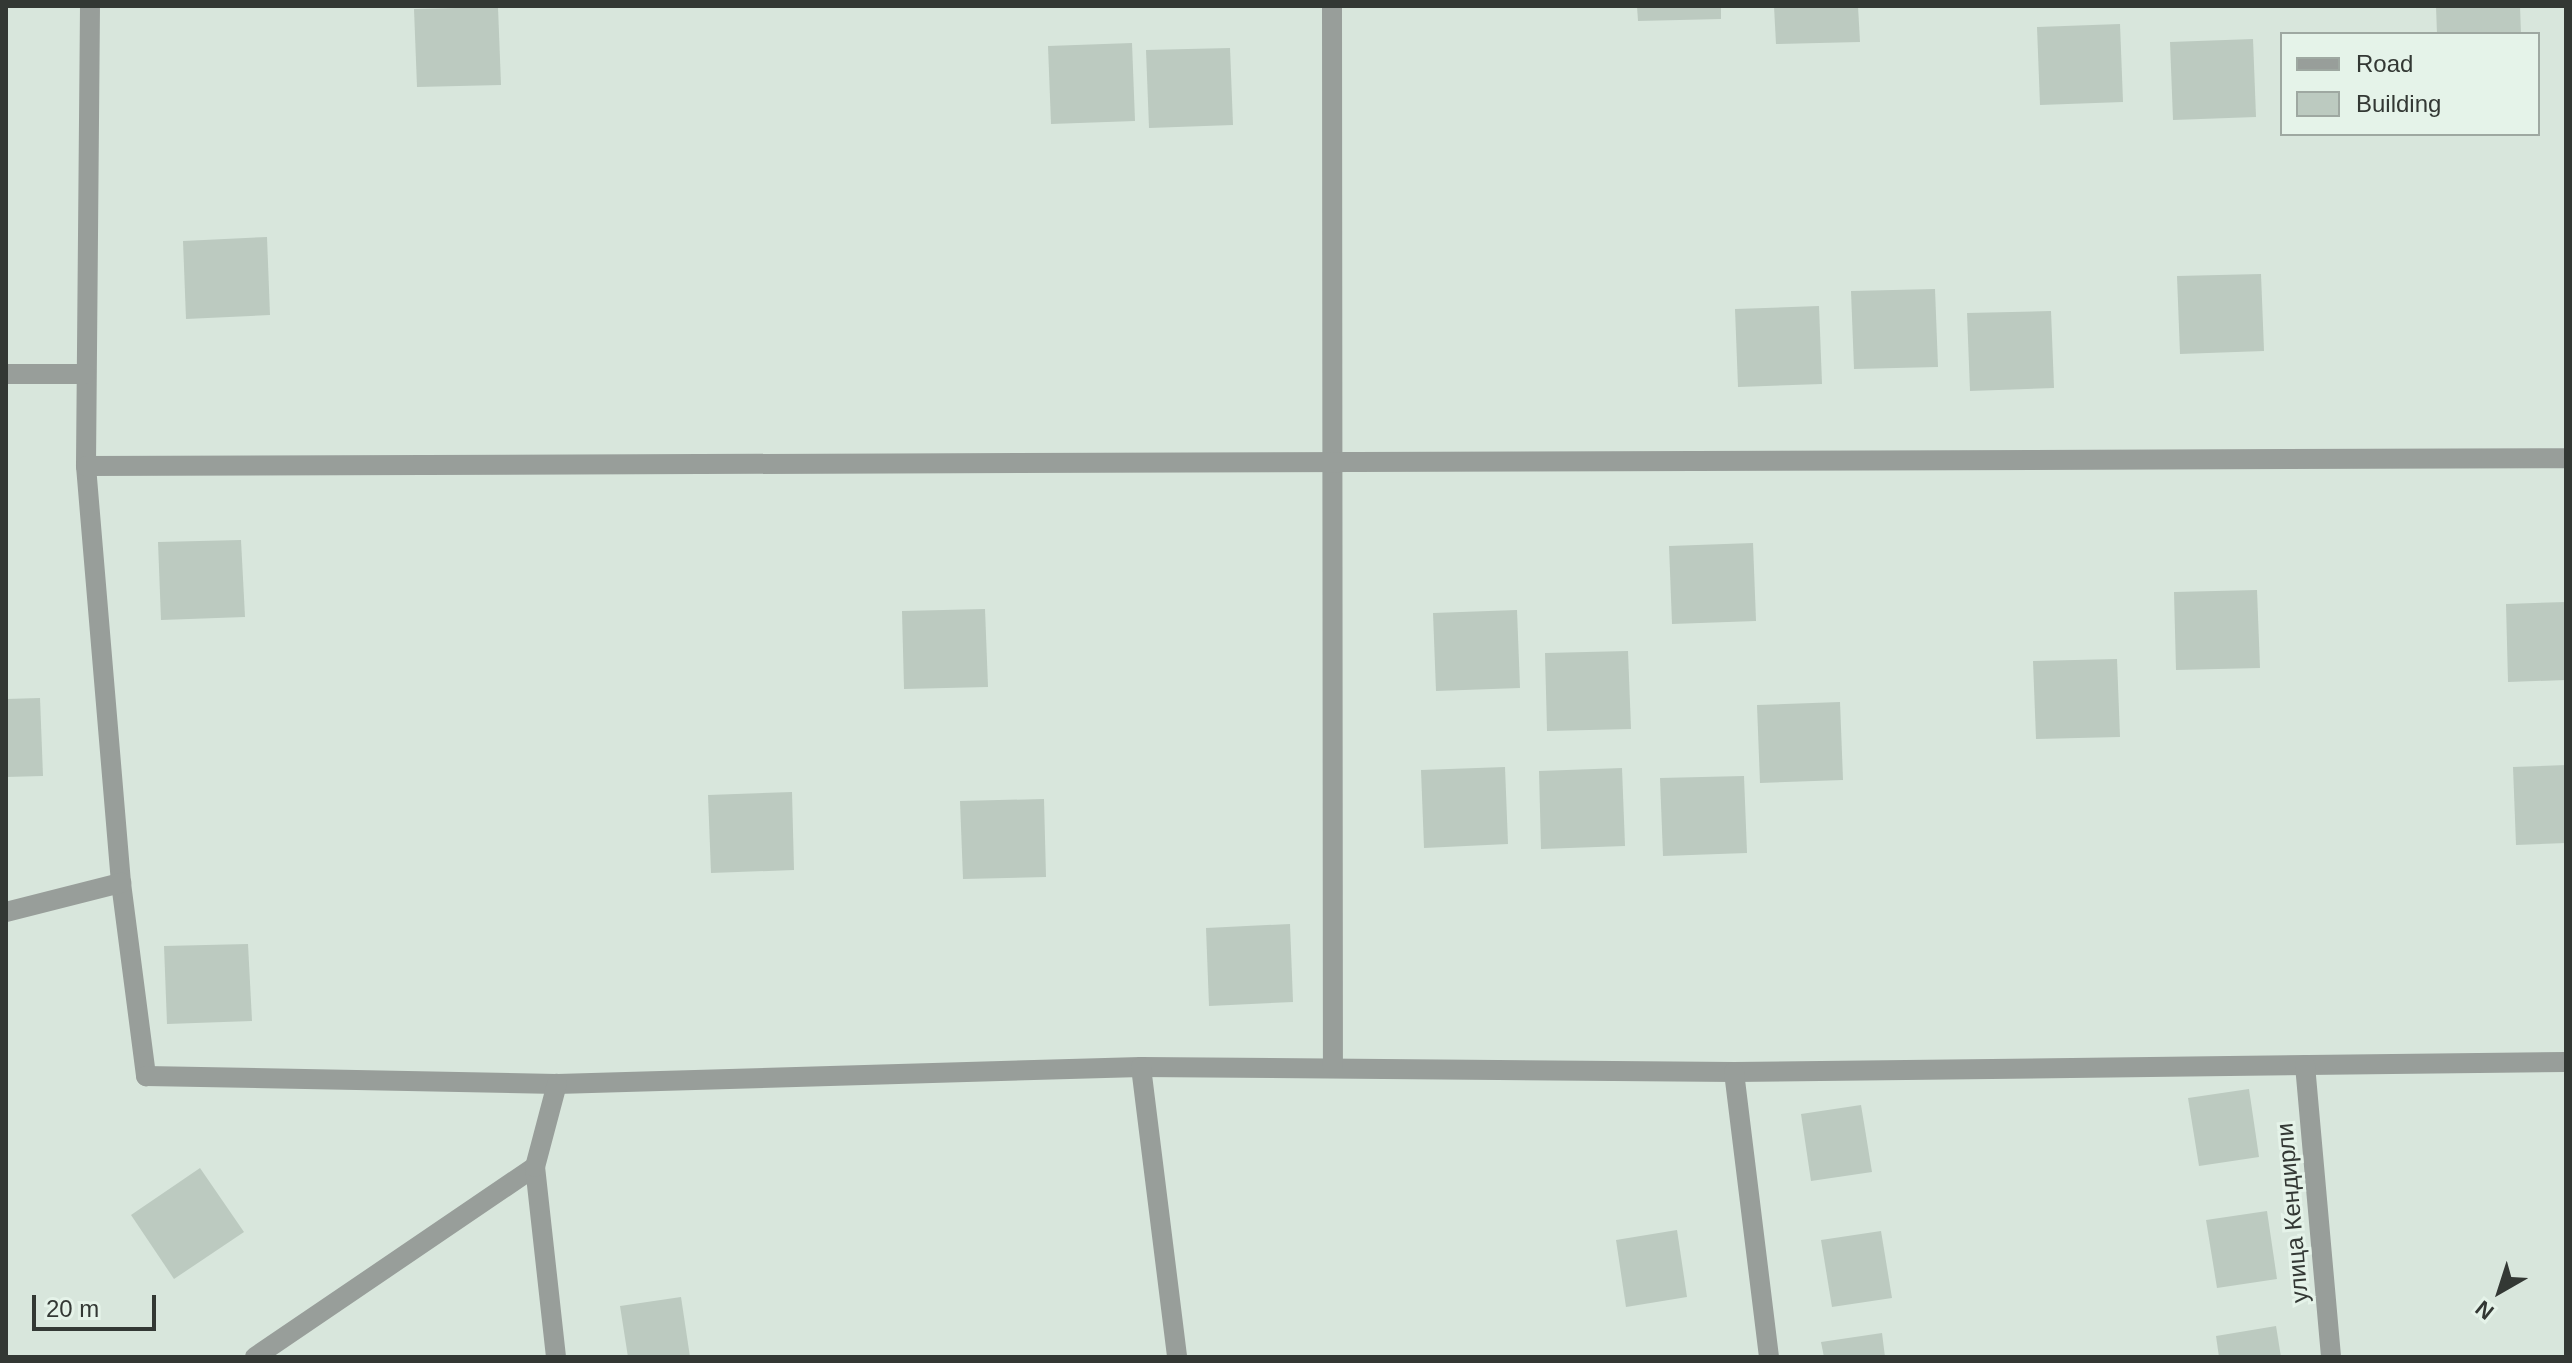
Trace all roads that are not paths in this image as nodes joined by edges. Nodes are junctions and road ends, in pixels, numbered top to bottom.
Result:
1 (90, 6) edge
2 (1332, 6) edge
3 (6, 374) edge
4 (85, 374) junction
5 (2566, 458) edge
6 (1335, 462) junction
7 (86, 466) junction
8 (121, 883) junction
9 (6, 912) edge
10 (2566, 1062) edge
11 (2305, 1065) junction
12 (1333, 1066) junction
13 (1141, 1067) junction
14 (1734, 1072) junction
15 (557, 1084) junction
16 (535, 1167) junction
17 (255, 1357) edge
18 (556, 1357) edge
19 (1177, 1357) edge
20 (1769, 1357) edge
21 (2331, 1357) edge

1 - 4 street
2 - 6 street
3 - 4 street
4 - 7 street
5 - 6 street
6 - 7 street
6 - 12 street
7 - 8 street
8 - 9 street
8 - 15 street
10 - 11 street
11 - 14 street
11 - 21 street, улица Кендирли
12 - 13 street
12 - 14 street
13 - 15 street
13 - 19 street
14 - 20 street
15 - 16 street
16 - 17 street
16 - 18 street

